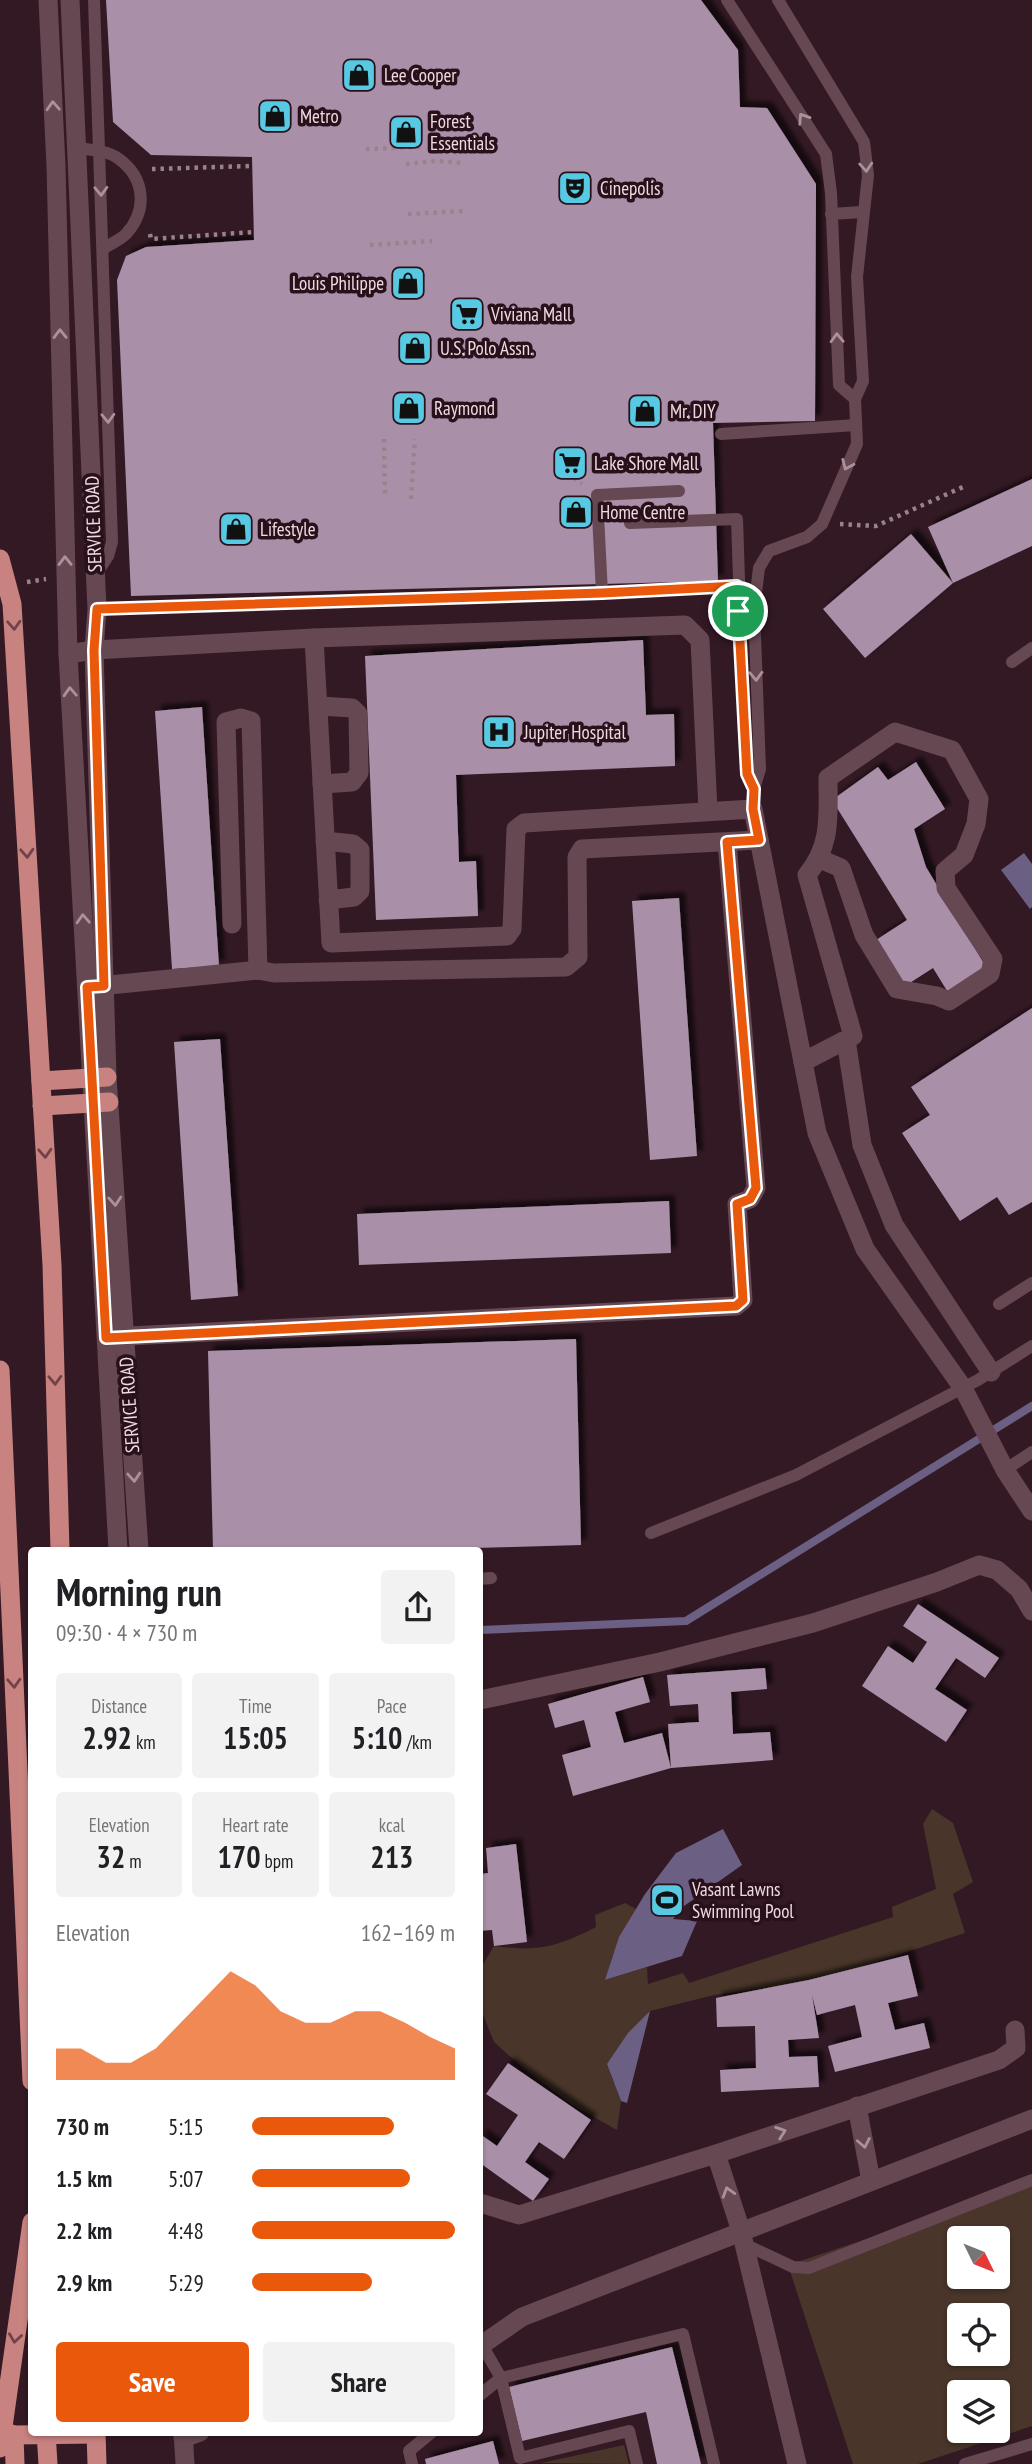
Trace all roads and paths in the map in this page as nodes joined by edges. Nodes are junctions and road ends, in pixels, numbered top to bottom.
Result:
1 (48, 0) edge
2 (70, 0) edge
3 (94, 0) edge
4 (727, 0) edge
5 (778, 0) edge
6 (73, 72) junction
7 (98, 76) junction
8 (422, 147) dead end
9 (77, 148) junction
10 (366, 149) dead end
11 (99, 151) junction
12 (406, 164) joint
13 (252, 166) dead end
14 (142, 201) junction
15 (466, 211) dead end
16 (862, 212) junction
17 (408, 213) dead end
18 (831, 214) junction
19 (254, 232) dead end
20 (432, 241) dead end
21 (370, 245) dead end
22 (103, 249) junction
23 (855, 399) junction
24 (856, 425) junction
25 (721, 434) dead end
26 (384, 439) joint
27 (415, 439) dead end
28 (560, 468) dead end
29 (963, 487) dead end
30 (679, 491) dead end
31 (597, 495) junction
32 (411, 499) dead end
33 (630, 523) dead end
34 (822, 524) junction
35 (0, 559) edge
36 (95, 575) junction
37 (737, 586) junction
38 (602, 593) junction
39 (97, 609) junction
40 (754, 609) junction
41 (738, 611) junction
42 (314, 638) junction
43 (1032, 648) edge
44 (94, 650) junction
45 (68, 654) junction
46 (1012, 662) dead end
47 (320, 706) junction
48 (322, 784) junction
49 (753, 799) junction
50 (708, 811) junction
51 (759, 840) junction
52 (325, 841) junction
53 (727, 842) junction
54 (820, 859) junction
55 (328, 900) junction
56 (232, 924) dead end
57 (258, 970) junction
58 (95, 986) junction
59 (856, 1035) junction
60 (803, 1062) junction
61 (100, 1078) junction
62 (41, 1081) junction
63 (101, 1103) junction
64 (42, 1106) junction
65 (1032, 1283) edge
66 (999, 1304) dead end
67 (115, 1337) junction
68 (1032, 1346) edge
69 (0, 1370) edge
70 (991, 1372) junction
71 (963, 1388) junction
72 (1032, 1452) edge
73 (1005, 1470) junction
74 (1032, 1511) edge
75 (651, 1533) dead end
76 (60, 1547) edge
77 (118, 1547) edge
78 (139, 1547) edge
79 (1032, 1611) edge
80 (483, 1699) edge
81 (28, 2007) edge
82 (1015, 2030) dead end
83 (857, 2106) junction
84 (1032, 2119) edge
85 (716, 2154) junction
86 (1032, 2180) edge
87 (872, 2181) junction
88 (483, 2204) edge
89 (742, 2237) junction
90 (28, 2254) edge
91 (483, 2344) edge
92 (483, 2348) edge
93 (501, 2378) junction
94 (483, 2393) edge
95 (41, 2436) edge
96 (46, 2436) edge
97 (96, 2436) edge
98 (189, 2436) edge
99 (427, 2436) edge
100 (5, 2438) edge
101 (1032, 2444) edge
102 (520, 2461) edge
103 (15, 2464) edge
104 (48, 2464) edge
105 (97, 2464) edge
106 (185, 2464) edge
107 (412, 2464) edge
108 (637, 2464) edge
109 (714, 2464) edge
110 (797, 2464) edge
111 (965, 2464) edge

45 -> 1 street, SERVICE ROAD
2 - 6 street, SERVICE ROAD
3 - 7 lane
18 -> 4 lane
5 -> 16 lane
6 - 7 lane
6 - 9 street, SERVICE ROAD
7 - 11 lane
8 - 10 path
9 - 11 lane
9 - 36 street, SERVICE ROAD
11 - 14 lane
11 -> 22 lane
12 - 12 path
13 - 14 path
14 - 19 path
14 - 22 lane
15 - 17 path
16 - 18 lane
16 - 23 lane
23 -> 18 lane
20 - 21 path
22 -> 36 lane
23 - 24 lane
24 - 25 lane
24 -> 34 lane
26 - 26 path
27 - 32 path
28 - 31 path
29 - 34 path
30 - 31 lane
31 - 38 lane
33 - 37 lane
34 - 40 lane
35 -> 62 highway
36 - 39 street, SERVICE ROAD
37 - 38 lane
37 - 41 lane
38 - 39 lane
39 - 44 street, SERVICE ROAD
40 - 41 lane
40 -> 49 lane
41 - 49 lane
42 - 44 street
42 - 47 street
42 - 50 street
43 - 46 lane
44 - 45 street
44 - 58 street, SERVICE ROAD
58 -> 45 street, SERVICE ROAD
47 - 48 street
47 - 48 street
48 - 52 street
49 - 50 street
49 - 51 street
50 - 55 street
51 - 53 street
51 - 60 street
52 - 55 street
52 - 55 street
53 - 57 street
53 - 67 street
54 - 54 street
54 - 59 street
56 - 57 street
57 - 58 street
58 - 61 street, SERVICE ROAD
59 - 60 street
59 - 70 street
60 - 71 street
61 - 62 highway
61 - 63 street, SERVICE ROAD
62 - 64 highway
63 - 64 highway
63 - 67 street, SERVICE ROAD
64 -> 76 highway
65 - 66 lane
67 - 77 street, SERVICE ROAD
67 -> 78 street, SERVICE ROAD
68 - 70 lane
69 -> 81 highway
70 - 71 lane
71 - 73 street
71 - 75 lane
72 - 73 lane
73 - 74 street
79 - 80 street
82 - 83 street
85 -> 83 street
83 -> 87 street
84 - 87 street
85 - 88 street
89 -> 85 street
86 - 89 lane
87 - 89 street
89 - 91 street
89 - 110 street
90 -> 100 highway
92 - 93 lane
93 - 94 lane
93 - 102 lane
93 - 109 lane
95 - 100 highway
96 - 104 highway
97 - 105 highway
98 - 106 street
99 - 107 lane
100 - 103 highway
101 - 111 lane
102 - 108 lane

